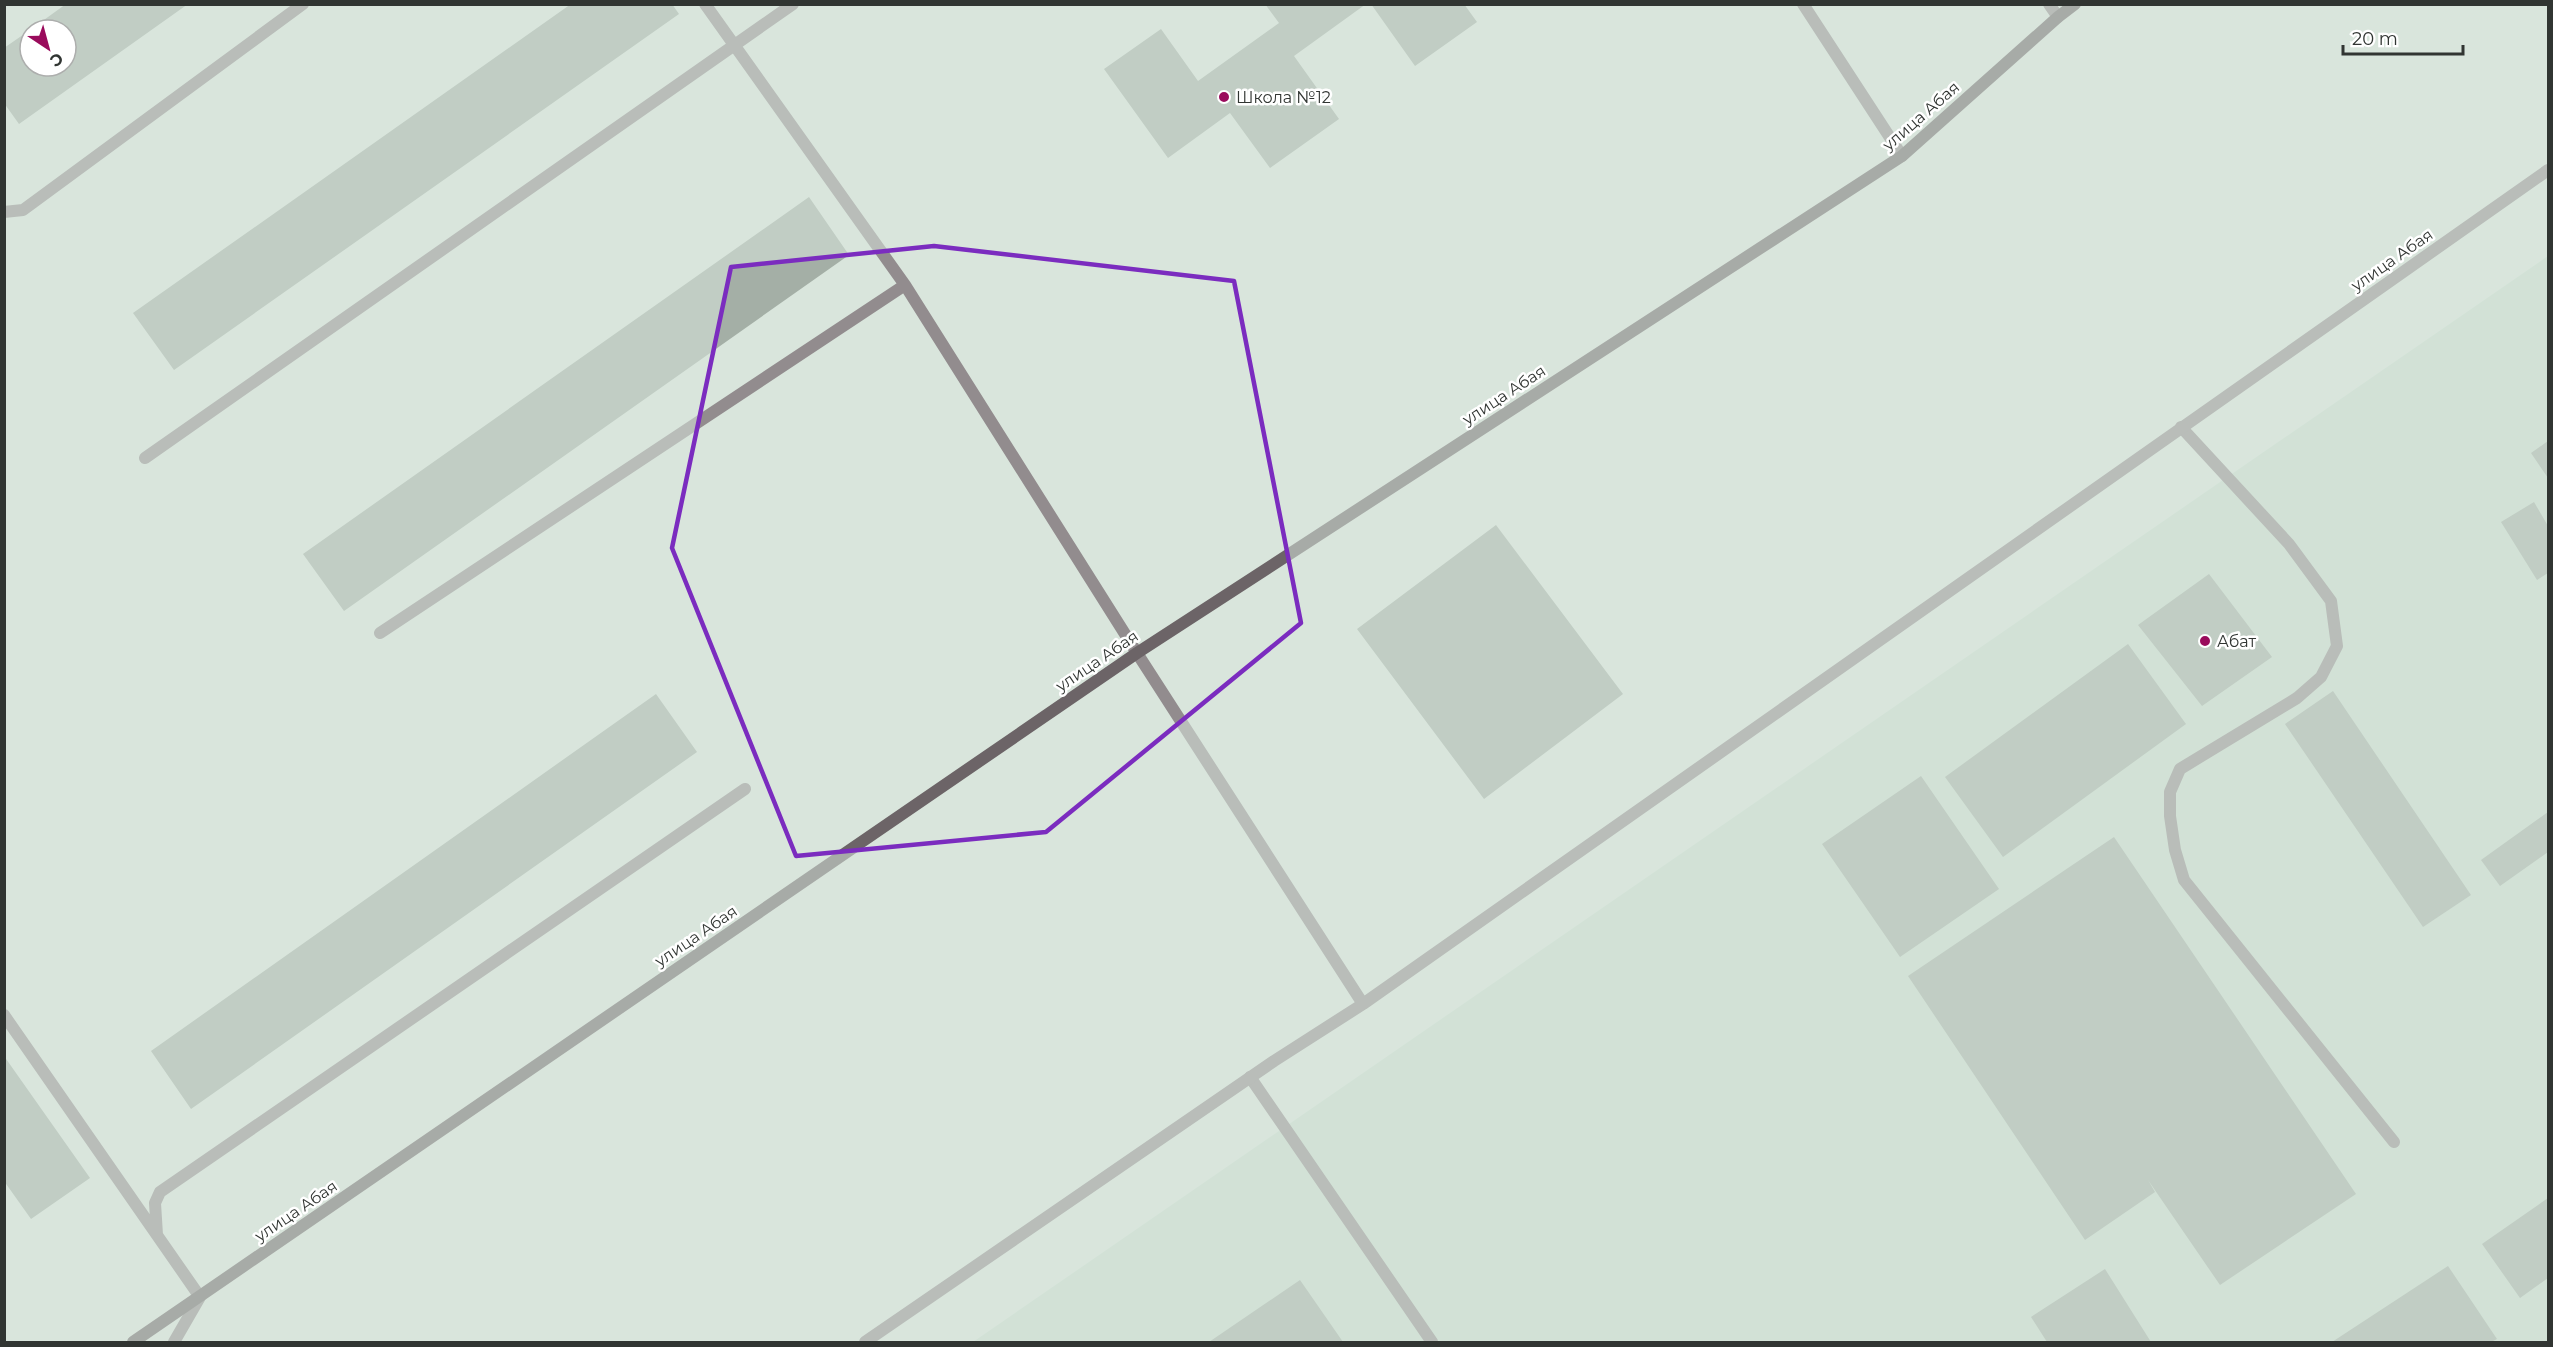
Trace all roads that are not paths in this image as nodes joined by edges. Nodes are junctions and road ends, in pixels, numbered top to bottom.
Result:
1 (303, 4) edge
2 (705, 4) edge
3 (793, 4) edge
4 (1803, 4) edge
5 (2049, 4) edge
6 (2075, 4) edge
7 (2058, 17) junction
8 (734, 45) junction
9 (1902, 156) junction
10 (2548, 170) edge
11 (4, 212) edge
12 (905, 285) junction
13 (2181, 427) junction
14 (145, 458) dead end
15 (380, 633) dead end
16 (1137, 653) junction
17 (745, 789) dead end
18 (1363, 1004) junction
19 (4, 1015) edge
20 (1250, 1077) junction
21 (2394, 1142) dead end
22 (157, 1235) junction
23 (200, 1297) junction
24 (134, 1342) edge
25 (174, 1342) edge
26 (865, 1342) edge
27 (1432, 1342) edge

1 - 11 street
2 - 8 street
3 - 8 street
4 - 9 street
5 - 7 street
6 - 7 street, улица Абая
7 - 9 street, улица Абая
8 - 12 street
8 - 14 street
9 - 16 street, улица Абая
10 - 13 street, улица Абая
12 - 15 street
12 - 16 street
13 - 18 street, улица Абая
13 - 21 street
16 - 18 street
16 - 23 street, улица Абая
17 - 22 street
18 - 20 street, улица Абая
19 - 22 street
20 - 26 street, улица Абая
20 - 27 street
22 - 23 street
23 - 24 street, улица Абая
23 - 25 street

